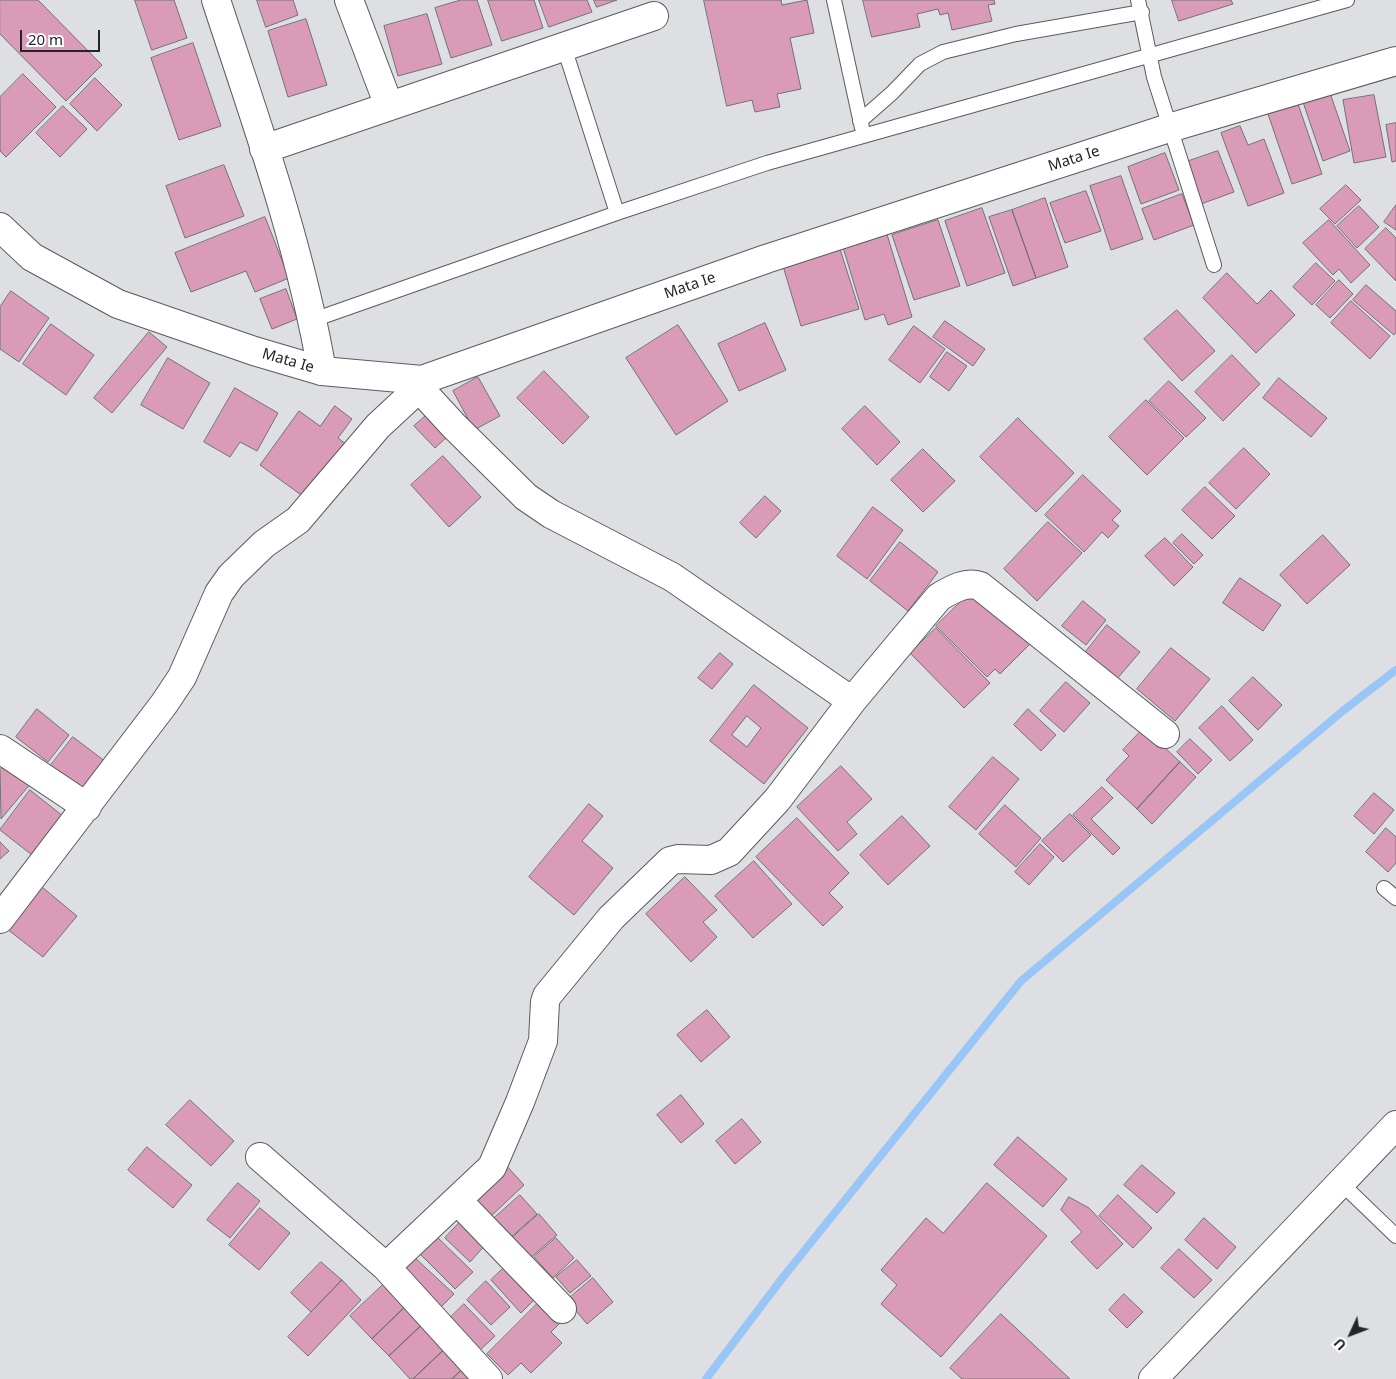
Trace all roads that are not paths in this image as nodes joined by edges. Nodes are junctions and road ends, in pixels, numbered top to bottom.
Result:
1 (216, 0) edge
2 (349, 0) edge
3 (834, 0) edge
4 (1347, 0) edge
5 (1140, 6) edge
6 (654, 16) dead end
7 (564, 47) junction
8 (1148, 58) junction
9 (1396, 61) edge
10 (389, 106) junction
11 (860, 121) junction
12 (1169, 128) junction
13 (864, 136) junction
14 (264, 148) junction
15 (617, 213) junction
16 (5, 232) edge
17 (1214, 265) dead end
18 (313, 320) junction
19 (322, 371) junction
20 (420, 384) junction
21 (852, 701) junction
22 (1166, 734) dead end
23 (0, 749) edge
24 (87, 807) junction
25 (1384, 888) dead end
26 (1396, 898) edge
27 (0, 919) edge
28 (1396, 1125) edge
29 (260, 1157) dead end
30 (1340, 1182) junction
31 (457, 1200) junction
32 (1396, 1236) edge
33 (386, 1267) junction
34 (562, 1309) dead end
35 (1161, 1376) edge
36 (488, 1379) edge

1 - 14 street
2 - 10 street
3 - 11 lane
4 - 8 lane
5 - 8 lane
5 - 11 lane
6 - 7 street
7 - 10 street
7 - 15 lane
8 - 12 lane
8 - 13 lane
9 - 12 street, Mata Ie
10 - 14 street
11 - 13 lane
12 - 17 lane
12 - 20 street, Mata Ie
13 - 15 lane
14 - 18 street
15 - 18 lane
16 - 19 street, Mata Ie
18 - 19 street
19 - 20 street, Mata Ie
20 - 21 street
20 - 24 street
21 - 22 street
21 - 31 street
23 - 24 street
24 - 27 street
25 - 26 lane
28 - 30 street
29 - 33 street
30 - 32 lane
30 - 35 street
31 - 33 street
31 - 34 street
33 - 36 street

